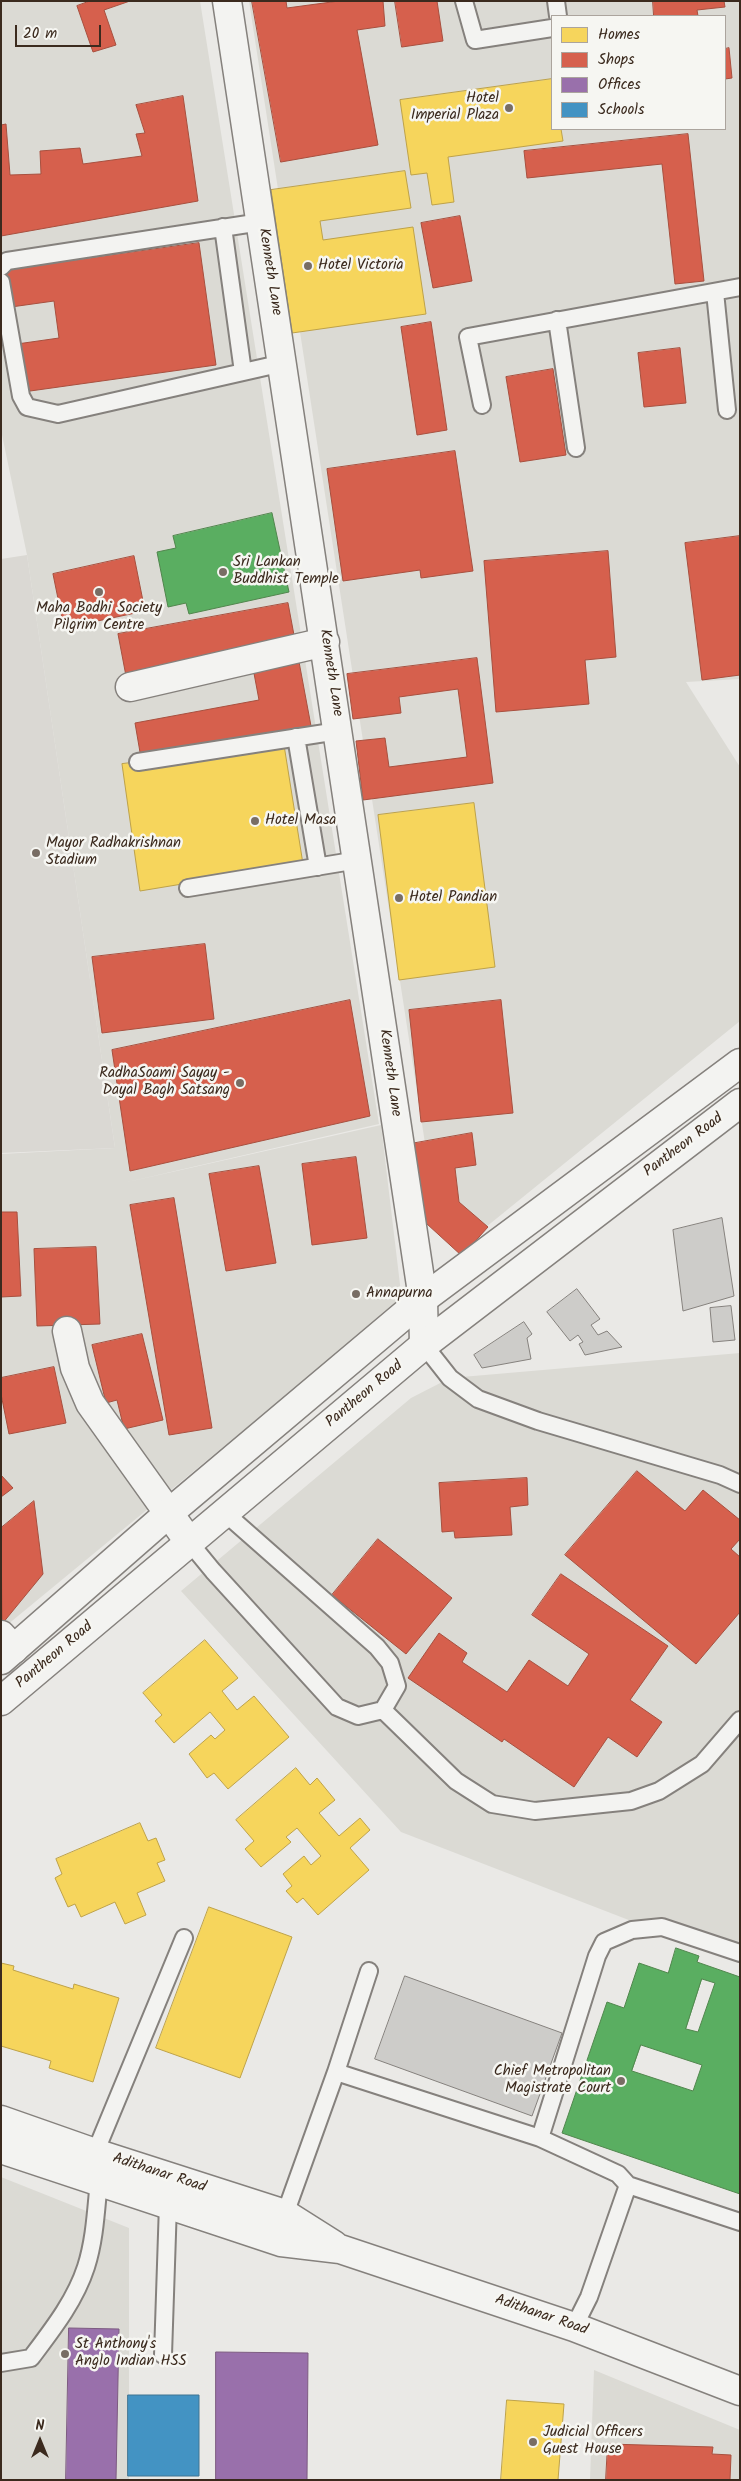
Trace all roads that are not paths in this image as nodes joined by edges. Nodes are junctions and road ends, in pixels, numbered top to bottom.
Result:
1 (227, 1) edge
2 (464, 1) edge
3 (556, 1) edge
4 (558, 15) edge
5 (551, 28) edge
6 (261, 222) junction
7 (224, 227) junction
8 (1, 267) edge
9 (1, 282) edge
10 (740, 287) edge
11 (715, 292) junction
12 (557, 320) junction
13 (283, 363) junction
14 (244, 372) junction
15 (482, 405) dead end
16 (727, 410) dead end
17 (576, 448) dead end
18 (325, 642) junction
19 (130, 687) dead end
20 (338, 731) junction
21 (296, 737) junction
22 (138, 762) dead end
23 (358, 860) junction
24 (318, 867) junction
25 (188, 888) dead end
26 (740, 1064) edge
27 (740, 1103) edge
28 (423, 1299) junction
29 (67, 1331) dead end
30 (424, 1345) junction
31 (740, 1484) edge
32 (170, 1513) junction
33 (225, 1513) junction
34 (190, 1543) junction
35 (5, 1648) edge
36 (1, 1701) edge
37 (383, 1710) junction
38 (740, 1720) edge
39 (184, 1938) dead end
40 (740, 1953) edge
41 (369, 1971) dead end
42 (336, 2072) junction
43 (1, 2120) edge
44 (540, 2138) junction
45 (1, 2149) edge
46 (95, 2153) junction
47 (99, 2180) junction
48 (628, 2185) junction
49 (168, 2204) junction
50 (285, 2214) junction
51 (740, 2222) edge
52 (340, 2249) junction
53 (574, 2327) junction
54 (163, 2355) dead end
55 (1, 2363) edge
56 (740, 2391) edge

1 - 6 main road, Kenneth Lane
2 - 5 lane
3 - 4 lane
6 - 7 lane
6 - 13 main road, Kenneth Lane
7 - 8 lane
7 - 14 lane
9 - 14 lane
10 - 11 lane
11 - 12 lane
11 - 16 lane
12 - 15 lane
12 - 17 lane
13 - 14 lane
13 - 18 main road, Kenneth Lane
18 - 19 main road
18 - 20 main road, Kenneth Lane
20 - 21 lane
20 - 23 main road, Kenneth Lane
21 - 22 lane
21 - 24 lane
23 - 24 lane
23 - 28 main road, Kenneth Lane
24 - 25 lane
26 - 28 main road
27 - 30 main road, Pantheon Road
28 - 30 main road, Kenneth Lane
28 - 32 main road
29 - 32 main road
30 - 31 lane
30 - 33 main road, Pantheon Road
32 - 34 main road
32 - 35 main road
33 - 34 main road, Pantheon Road
33 - 37 lane
34 - 36 main road, Pantheon Road
34 - 37 lane
37 - 38 lane
39 - 46 lane
40 - 44 lane
41 - 42 lane
42 - 44 lane
42 - 50 lane
43 - 46 main road, Adithanar Road
44 - 48 lane
45 - 47 main road, Adithanar Road
46 - 50 main road, Adithanar Road
47 - 49 main road, Adithanar Road
47 - 55 lane
48 - 51 lane
48 - 53 lane
49 - 52 main road, Adithanar Road
49 - 54 lane
50 - 52 main road, Adithanar Road
52 - 53 main road, Adithanar Road
53 - 56 main road, Adithanar Road

